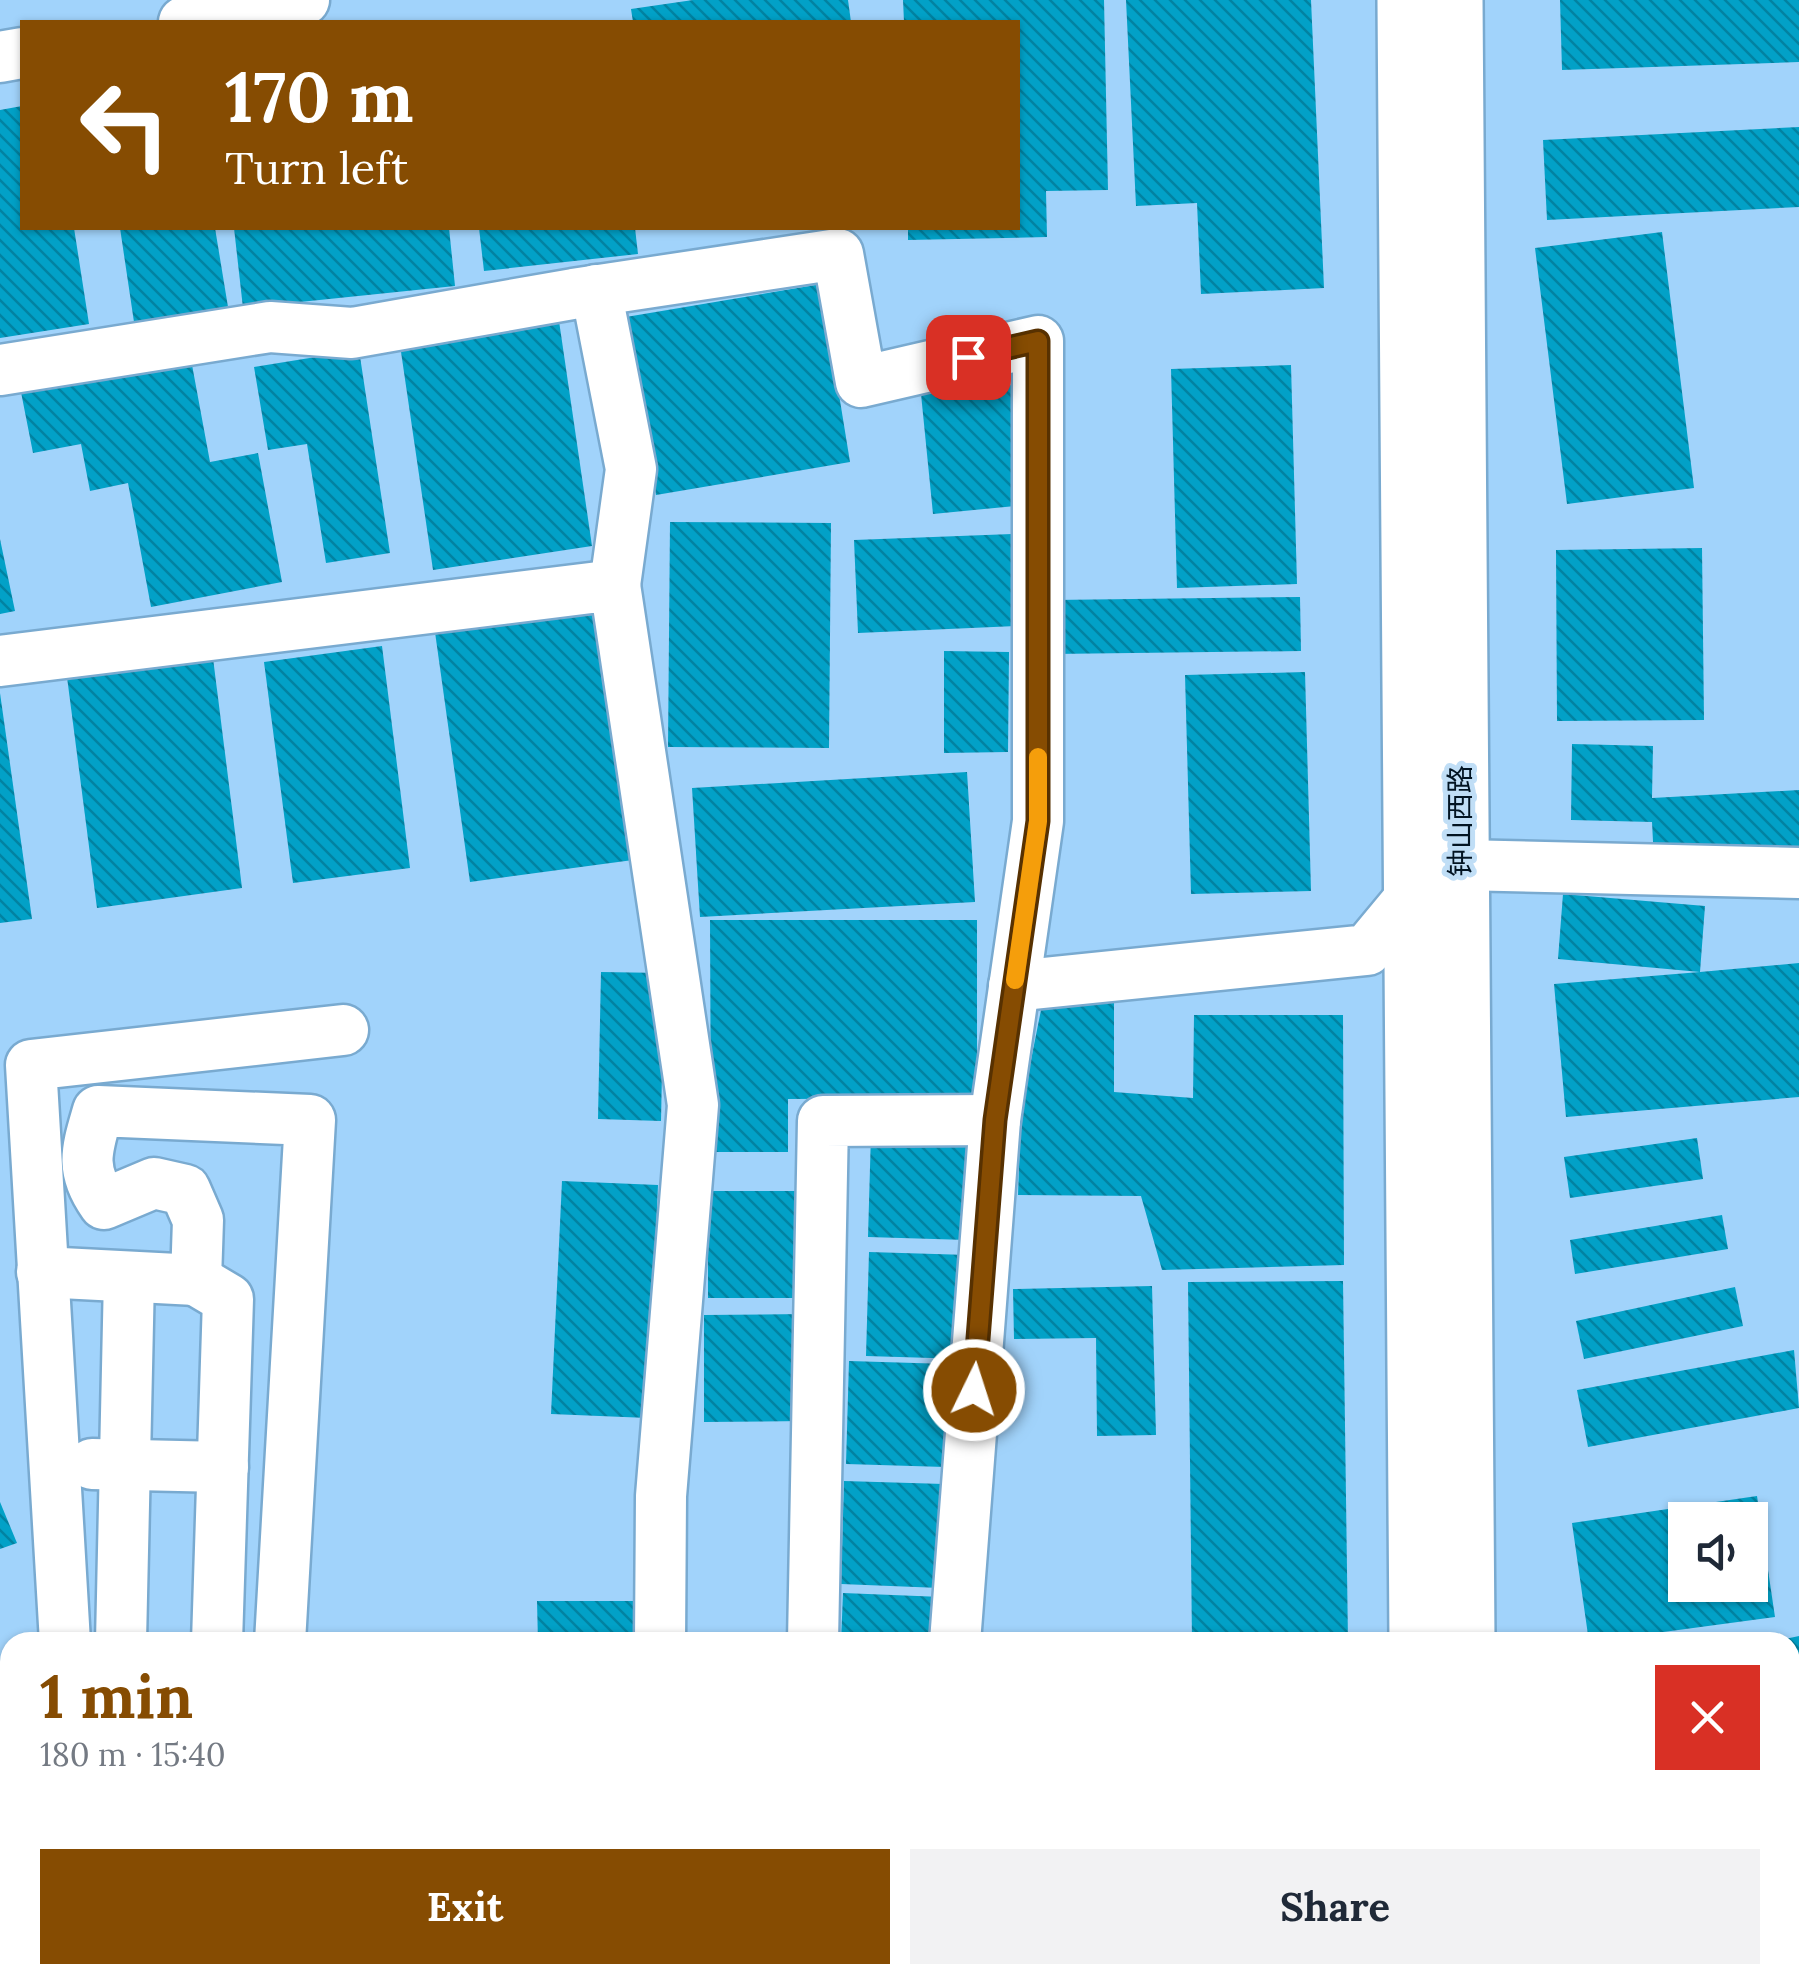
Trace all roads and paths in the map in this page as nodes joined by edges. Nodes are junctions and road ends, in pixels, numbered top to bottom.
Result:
1 (304, 0) edge
2 (1405, 0) edge
3 (1455, 0) edge
4 (195, 14) edge
5 (596, 290) junction
6 (0, 370) edge
7 (615, 584) junction
8 (0, 661) edge
9 (1460, 864) junction
10 (1799, 873) edge
11 (1411, 898) junction
12 (1014, 986) junction
13 (344, 1030) dead end
14 (995, 1120) junction
15 (42, 1272) junction
16 (129, 1277) junction
17 (196, 1280) junction
18 (52, 1464) junction
19 (125, 1464) junction
20 (223, 1466) junction
21 (64, 1632) edge
22 (121, 1632) edge
23 (218, 1632) edge
24 (281, 1632) edge
25 (660, 1632) edge
26 (813, 1632) edge
27 (956, 1632) edge
28 (1417, 1632) edge
29 (1467, 1632) edge

1 - 4 street
2 - 11 main road, 钟山西路
3 - 9 main road, 钟山西路
5 - 6 street
5 - 7 street
5 - 12 street
7 - 8 street
7 - 25 street
9 - 10 street
9 - 29 main road, 钟山西路
11 - 12 street
11 - 28 main road, 钟山西路
12 - 14 street
13 - 15 street
14 - 26 street
14 - 27 street
15 - 16 street
15 - 18 street
16 - 17 street
16 - 19 street
17 - 20 street
17 - 24 street
18 - 19 street
18 - 21 street
19 - 20 street
19 - 22 street
20 - 23 street

